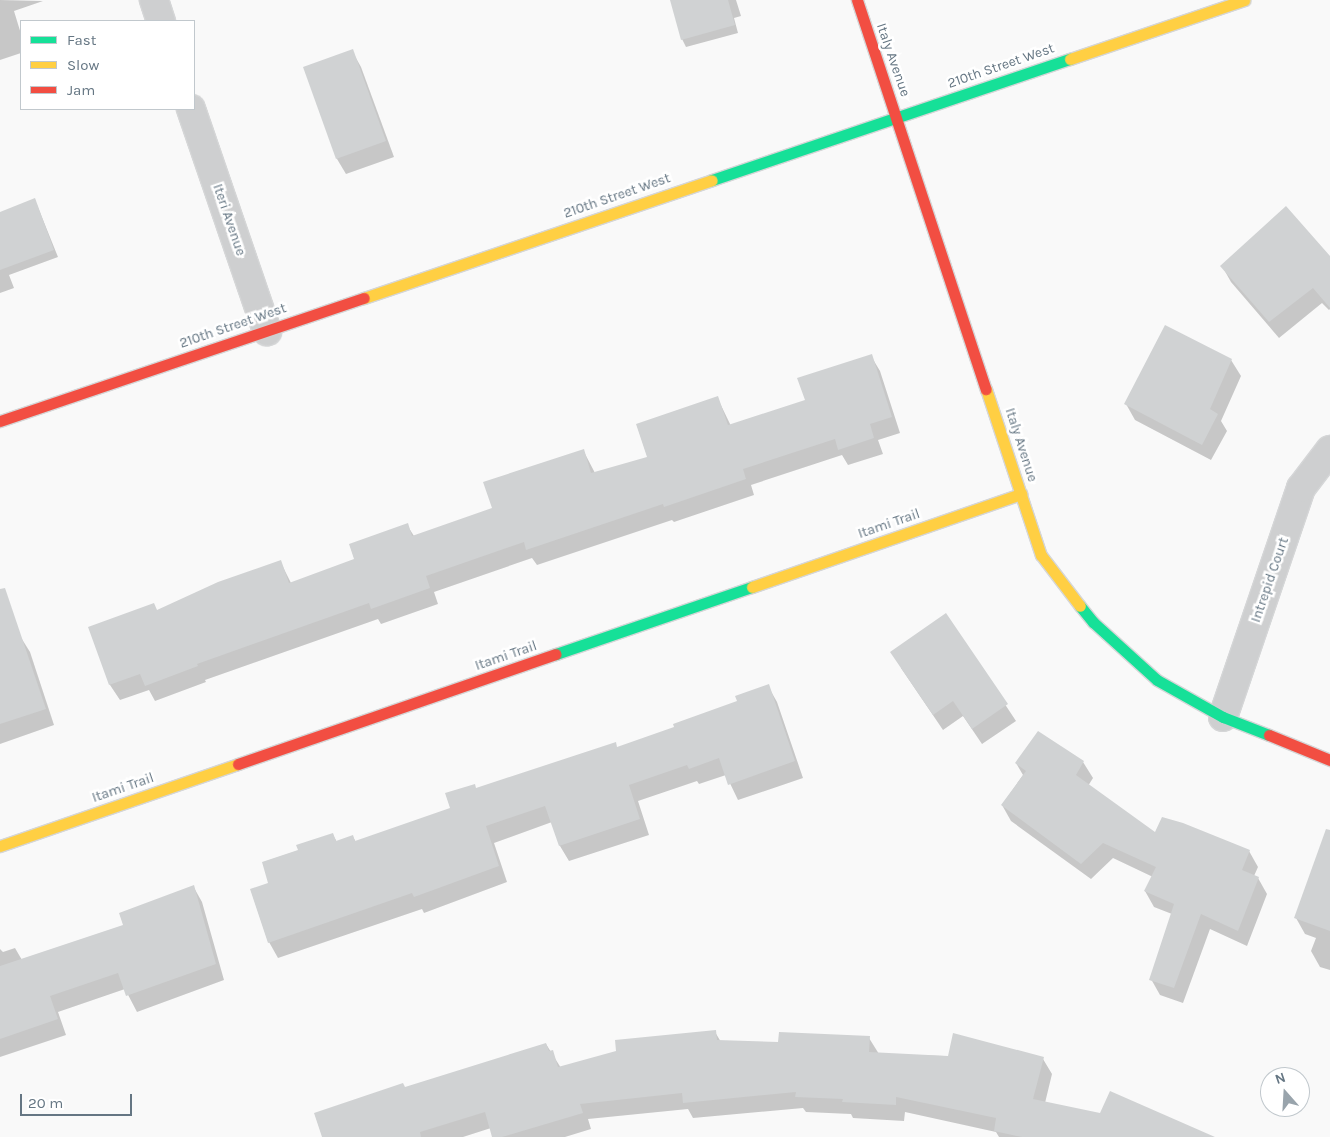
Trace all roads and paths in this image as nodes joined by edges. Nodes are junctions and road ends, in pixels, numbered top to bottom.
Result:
1 (154, 0) edge
2 (857, 0) edge
3 (1244, 0) edge
4 (161, 20) edge
5 (191, 110) edge
6 (897, 117) junction
7 (267, 331) junction
8 (0, 421) edge
9 (1330, 450) edge
10 (1021, 494) junction
11 (1223, 717) junction
12 (1330, 760) edge
13 (0, 846) edge

1 - 4 street
2 - 6 street, Italy Avenue
3 - 6 street, 210th Street West
5 - 7 street, Iteri Avenue
6 - 7 street, 210th Street West
6 - 10 street, Italy Avenue
7 - 8 street, 210th Street West
9 - 11 street, Intrepid Court
10 - 11 street, Italy Avenue
10 - 13 street, Itami Trail
11 - 12 street, Italy Avenue

